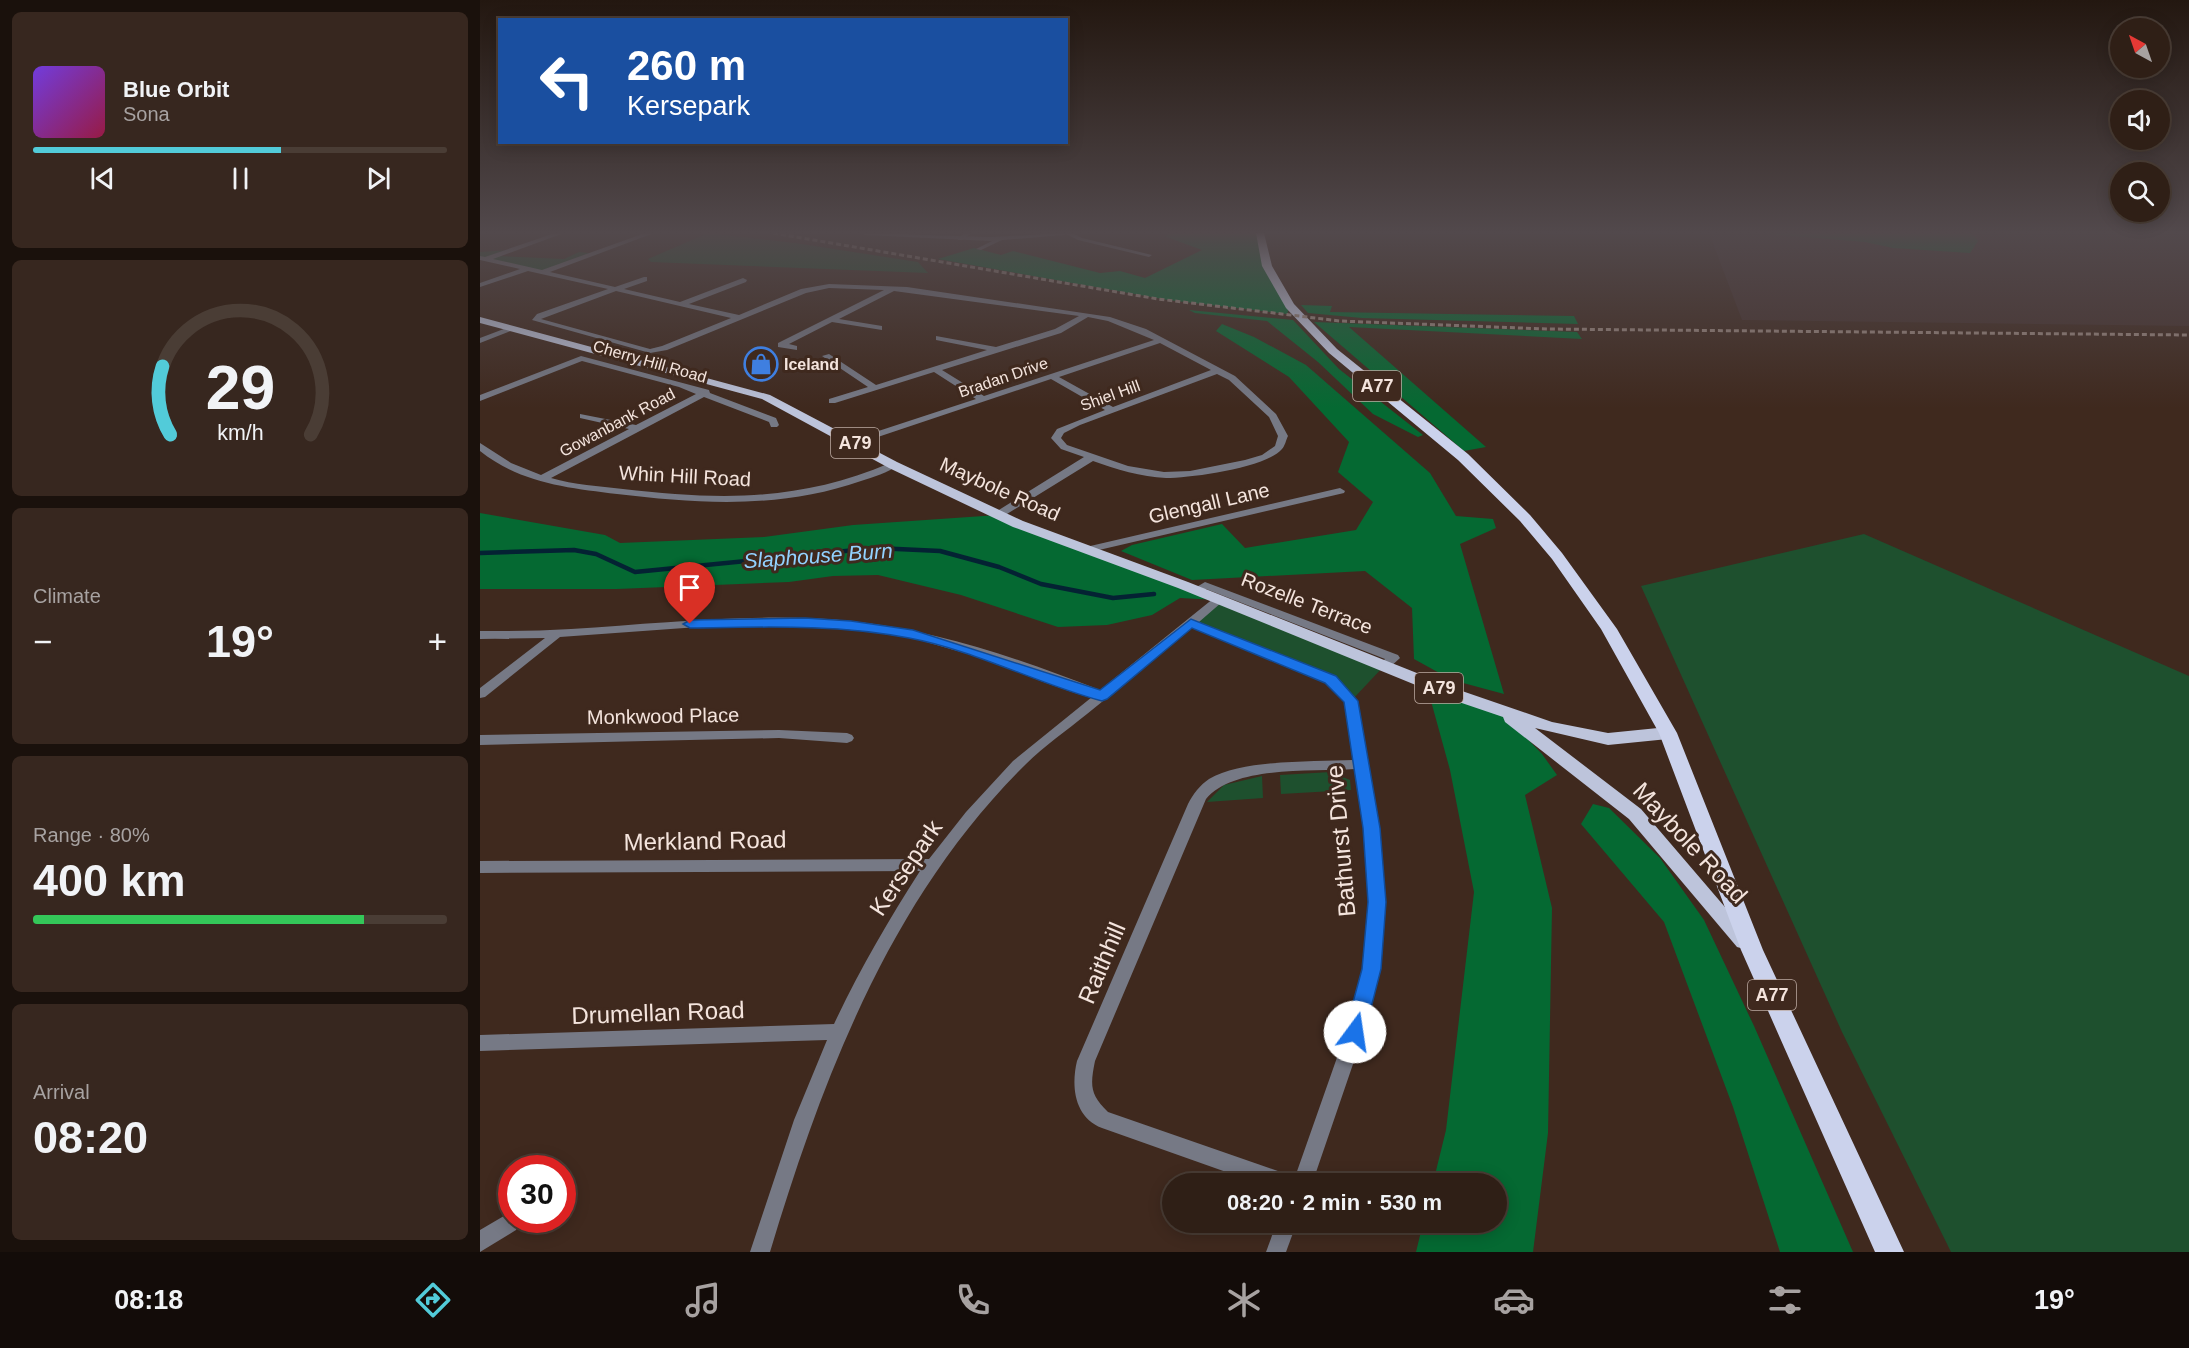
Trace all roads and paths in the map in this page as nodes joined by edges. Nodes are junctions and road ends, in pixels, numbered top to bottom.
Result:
1 (608, 291) edge
2 (626, 291) edge
3 (713, 291) edge
4 (805, 291) edge
5 (887, 291) edge
6 (918, 291) edge
7 (1280, 291) edge
8 (680, 304) junction
9 (1088, 315) junction
10 (738, 317) junction
11 (480, 320) edge
12 (833, 320) junction
13 (879, 328) dead end
14 (512, 329) junction
15 (939, 338) dead end
16 (1161, 340) junction
17 (480, 341) edge
18 (794, 348) dead end
19 (997, 350) junction
20 (826, 356) dead end
21 (935, 369) junction
22 (1219, 370) junction
23 (1051, 376) junction
24 (875, 388) junction
25 (706, 392) junction
26 (480, 398) edge
27 (983, 399) junction
28 (832, 401) dead end
29 (1112, 410) junction
30 (583, 416) dead end
31 (774, 425) dead end
32 (636, 428) junction
33 (854, 442) junction
34 (480, 446) edge
35 (1092, 457) junction
36 (893, 465) junction
37 (542, 479) junction
38 (1340, 491) dead end
39 (998, 515) junction
40 (1086, 550) junction
41 (1196, 591) junction
42 (1218, 600) junction
43 (1191, 623) junction
44 (557, 634) junction
45 (480, 635) edge
46 (1384, 666) junction
47 (480, 694) edge
48 (1102, 696) junction
49 (1500, 710) junction
50 (1668, 734) junction
51 (847, 738) dead end
52 (480, 740) edge
53 (1361, 764) junction
54 (931, 865) junction
55 (480, 867) edge
56 (1752, 950) junction
57 (838, 1032) junction
58 (480, 1043) edge
59 (1257, 1173) edge
60 (1306, 1173) edge
61 (498, 1230) edge
62 (1283, 1233) edge
63 (480, 1242) edge
64 (760, 1252) edge
65 (1276, 1252) edge
66 (1890, 1252) edge

1 - 10 street
2 - 8 street
3 - 8 street
4 - 10 street
5 - 12 street
6 - 9 street
7 - 50 highway, A77
8 - 10 street
9 - 16 street
9 - 19 street
11 - 14 main road, Maybole Road / A79
12 - 13 street
12 - 18 street
14 - 17 street
14 - 33 main road, Maybole Road / A79
15 - 19 street
16 - 22 street
16 - 23 street, Bradan Drive
19 - 21 street
20 - 24 street
21 - 24 street
21 - 27 street
22 - 29 street, Shiel Hill
22 - 35 street
23 - 27 street, Bradan Drive
23 - 29 street
24 - 28 street
25 - 26 street, Cherry Hill Road
25 - 31 street, Cherry Hill Road
25 - 32 street, Gowanbank Road
27 - 33 street, Bradan Drive
29 - 35 street, Shiel Hill
30 - 32 street
32 - 37 street, Gowanbank Road
33 - 36 main road, Maybole Road / A79
34 - 37 street, Whin Hill Road
35 - 39 street
36 - 37 street, Whin Hill Road
36 - 39 main road, Maybole Road / A79
38 - 40 street, Glengall Lane
39 - 40 main road, Maybole Road / A79
40 - 41 main road, Maybole Road / A79
41 - 42 main road, Maybole Road / A79
41 - 46 street, Rozelle Terrace
42 - 43 street, Kersepark
42 - 46 main road, Maybole Road / A79
43 - 48 street, Kersepark
43 - 53 street, Bathurst Drive
44 - 45 street
44 - 47 street
44 - 48 street
46 - 49 main road, Maybole Road / A79
48 - 54 street, Kersepark
49 - 50 main road, Maybole Road / A79
49 - 56 main road, Maybole Road / A79
50 - 56 highway, A77
51 - 52 street, Monkwood Place
53 - 59 street, Raithhill
53 - 60 street, Bathurst Drive
54 - 55 street, Merkland Road
54 - 57 street, Kersepark
56 - 66 highway, A77
57 - 58 street, Drumellan Road
57 - 64 street, Kersepark
61 - 63 street
62 - 65 street

